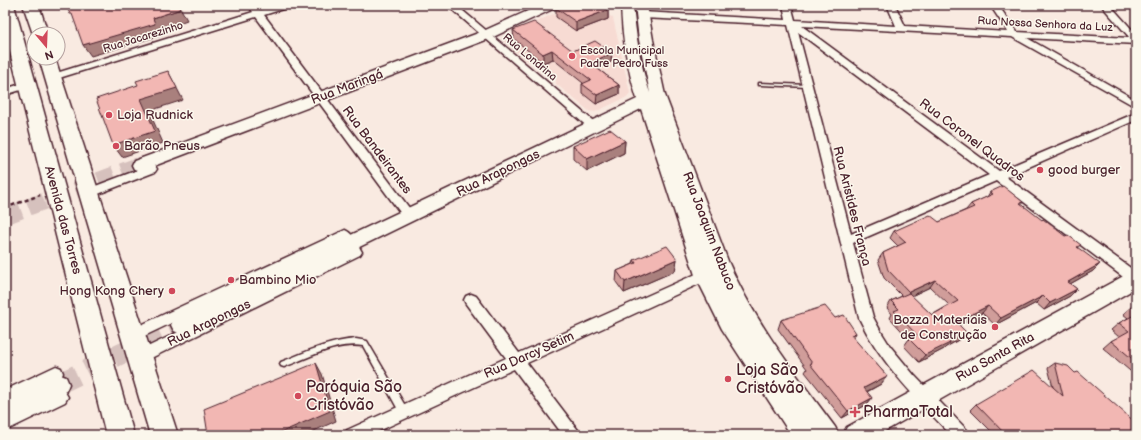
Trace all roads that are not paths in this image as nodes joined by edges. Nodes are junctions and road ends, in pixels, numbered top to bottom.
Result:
1 (6, 5) edge
2 (31, 5) edge
3 (252, 5) edge
4 (286, 5) edge
5 (451, 5) edge
6 (551, 5) edge
7 (627, 5) edge
8 (787, 5) edge
9 (891, 5) edge
10 (994, 5) edge
11 (1105, 5) edge
12 (641, 10) edge
13 (258, 14) junction
14 (792, 23) junction
15 (38, 26) edge
16 (902, 29) junction
17 (486, 35) junction
18 (1014, 35) junction
19 (1136, 40) edge
20 (50, 68) edge
21 (760, 84) dead end
22 (27, 85) junction
23 (808, 86) junction
24 (5, 92) edge
25 (320, 97) junction
26 (652, 98) junction
27 (1136, 104) edge
28 (1136, 116) edge
29 (594, 127) junction
30 (146, 167) joint
31 (998, 176) junction
32 (89, 193) junction
33 (409, 216) junction
34 (847, 241) junction
35 (351, 244) junction
36 (705, 275) junction
37 (1136, 278) edge
38 (471, 300) dead end
39 (181, 325) tunnel mouth
40 (133, 335) junction
41 (140, 357) junction
42 (516, 361) junction
43 (284, 364) dead end
44 (58, 385) junction
45 (924, 396) junction
46 (5, 397) edge
47 (5, 410) edge
48 (404, 412) junction
49 (5, 424) edge
50 (120, 435) edge
51 (164, 435) edge
52 (353, 435) edge
53 (572, 435) edge
54 (805, 435) edge
55 (827, 435) edge
56 (855, 435) edge
57 (961, 435) edge

1 - 22 highway, Avenida das Torres
2 - 15 highway
3 - 13 street, Rua Bandeirantes
4 - 13 street, Rua Jacarezinho
5 - 17 street, Rua Londrina
6 - 17 main road, Rua Maringá
7 - 26 main road, Rua Joaquim Nabuco
8 - 14 street, Rua Aristides França
9 - 16 street
10 - 18 street
11 - 19 street
12 - 14 street, Rua Nossa Senhora da Luz
12 - 26 main road, Rua Joaquim Nabuco
13 - 20 street, Rua Jacarezinho
13 - 25 street, Rua Bandeirantes
14 - 16 street, Rua Nossa Senhora da Luz
14 - 23 street, Rua Aristides França
14 - 31 street, Rua Coronel Quadros
16 - 18 street, Rua Nossa Senhora da Luz
17 - 25 main road, Rua Maringá
17 - 29 street, Rua Londrina
18 - 19 street, Rua Nossa Senhora da Luz
18 - 27 street
20 - 32 highway
21 - 23 lane
22 - 24 street
22 - 50 highway, Avenida das Torres
23 - 34 street, Rua Aristides França
25 - 30 main road, Rua Maringá
25 - 33 street, Rua Bandeirantes
26 - 29 main road, Rua Arapongas
26 - 36 main road, Rua Joaquim Nabuco
26 - 55 main road, Rua Joaquim Nabuco
28 - 31 street
29 - 33 main road, Rua Arapongas
30 - 32 street
31 - 34 street
31 - 37 street, Rua Coronel Quadros
32 - 40 highway
33 - 35 main road, Rua Arapongas
34 - 45 street, Rua Aristides França
35 - 39 main road, Rua Arapongas
35 - 40 street, Rua Arapongas
35 - 41 street, Rua Arapongas
36 - 42 street, Rua Darcy Setim
36 - 54 main road, Rua Joaquim Nabuco
37 - 45 main road, Rua Santa Rita
38 - 42 street
40 - 41 highway
41 - 51 highway
42 - 48 street, Rua Darcy Setim
42 - 53 street
43 - 48 lane
44 - 46 street
44 - 47 main road
44 - 49 street
45 - 56 main road, Rua Santa Rita
45 - 57 street, Rua Aristides França
48 - 52 street, Rua Darcy Setim

